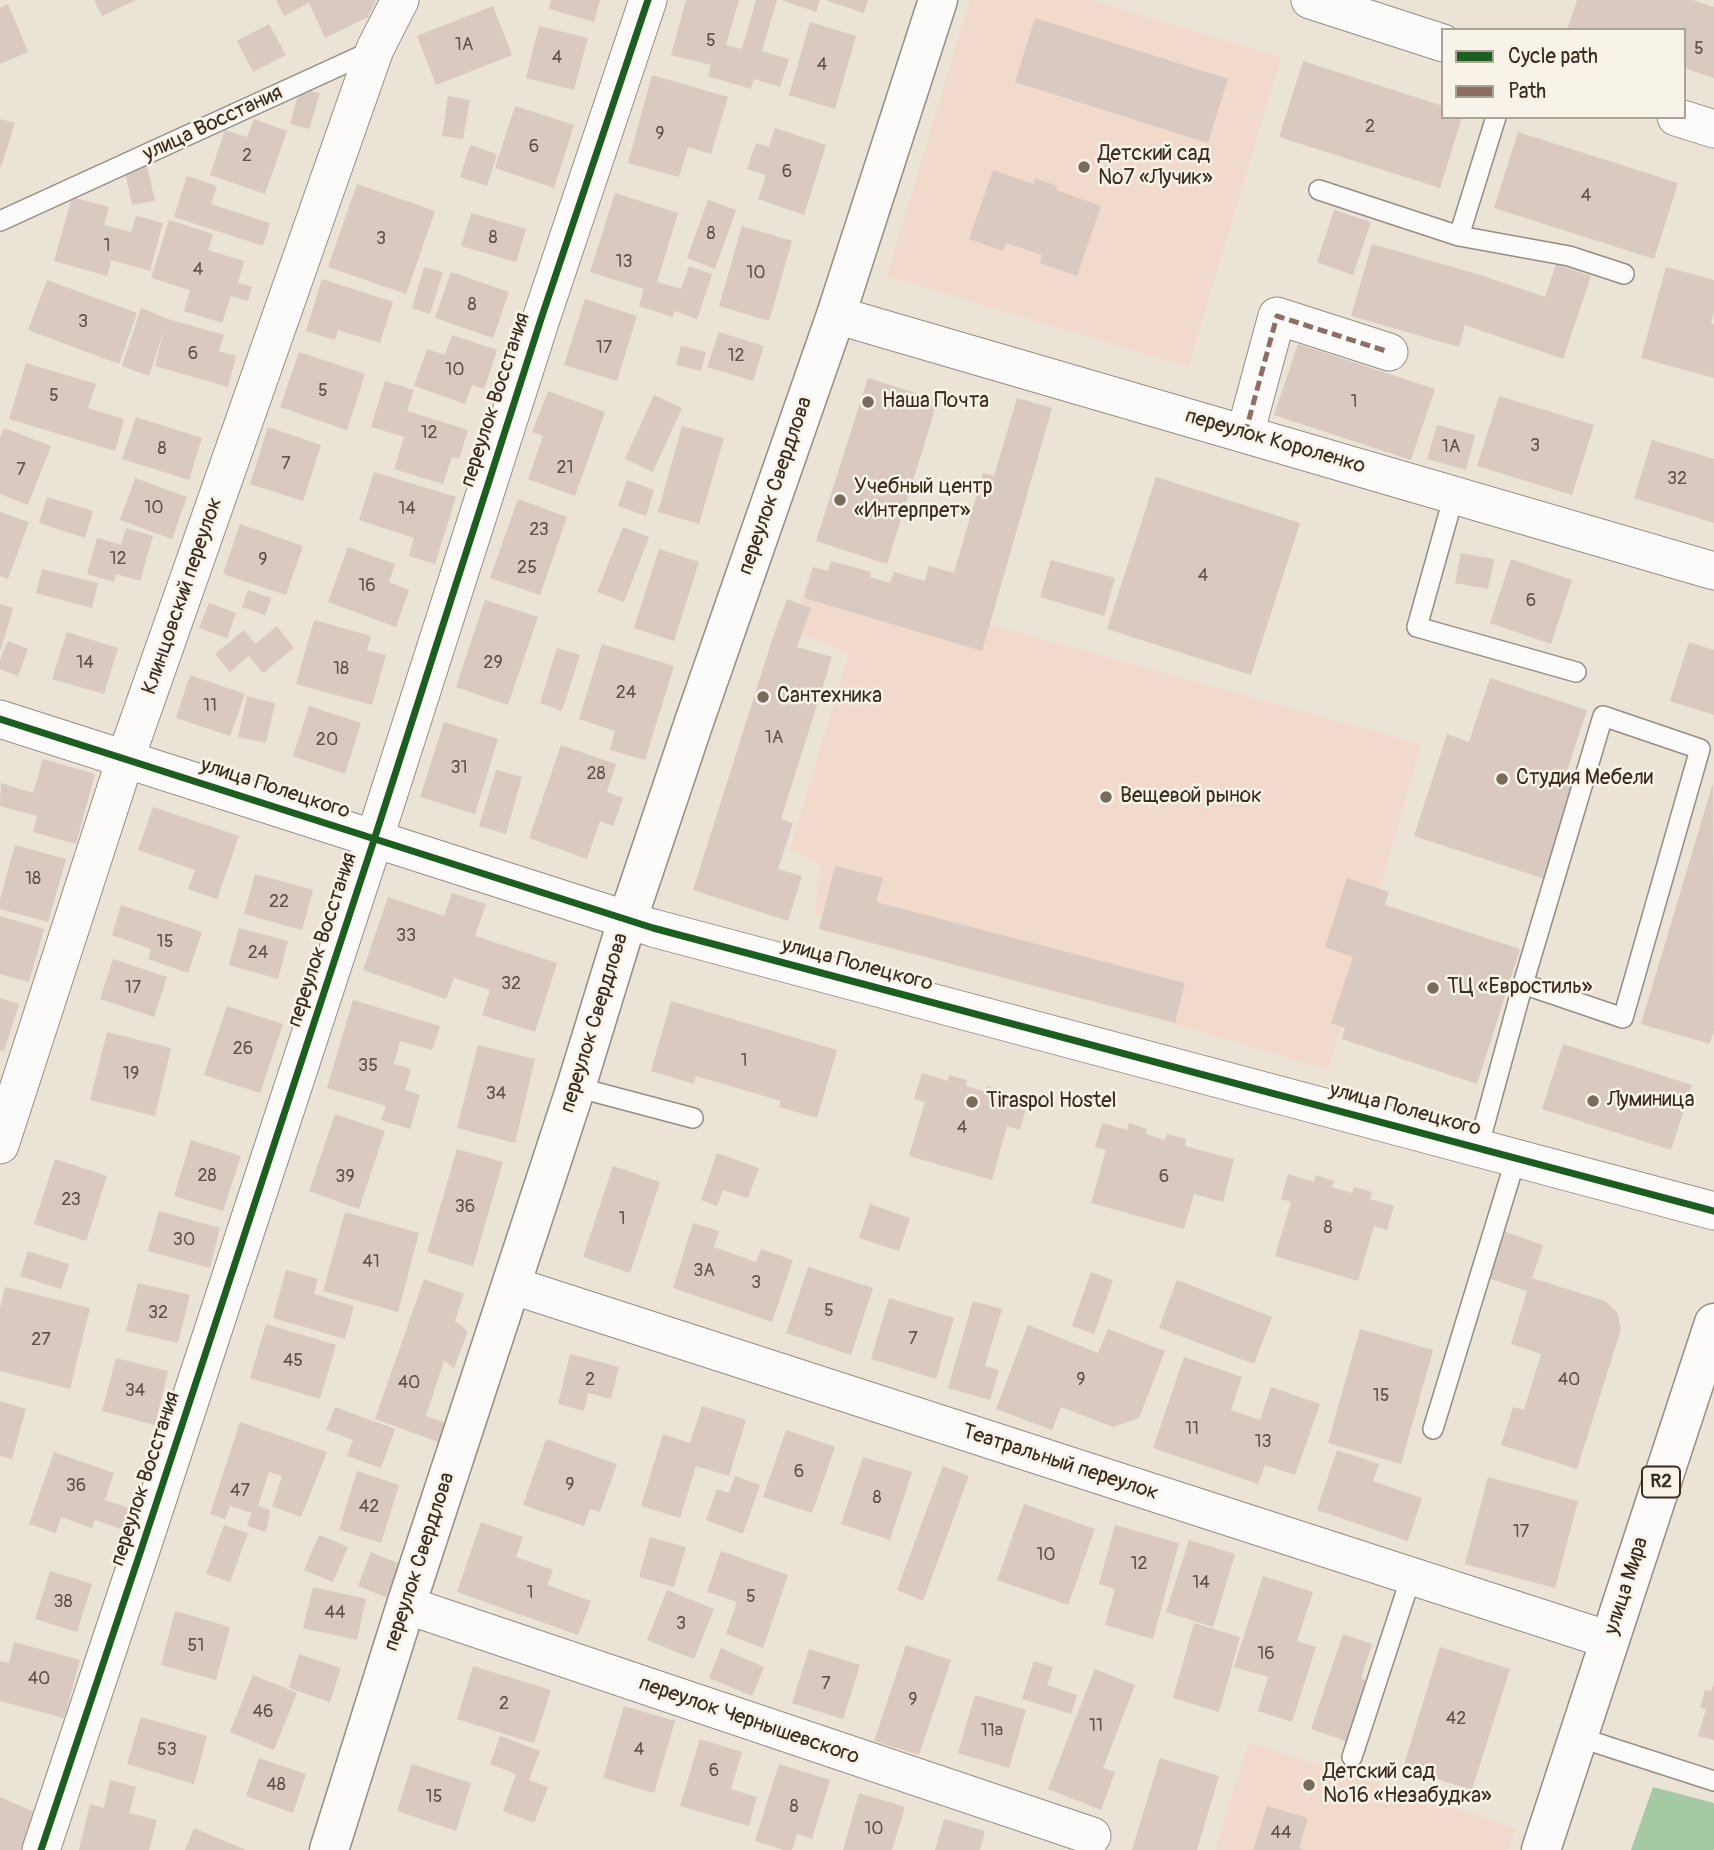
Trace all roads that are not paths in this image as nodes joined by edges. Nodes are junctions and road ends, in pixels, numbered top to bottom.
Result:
1 (401, 0) edge
2 (648, 0) edge
3 (939, 0) edge
4 (1310, 0) edge
5 (1441, 42) edge
6 (375, 49) junction
7 (1495, 119) edge
8 (1682, 119) edge
9 (1714, 129) edge
10 (1319, 190) dead end
11 (0, 221) edge
12 (1459, 236) junction
13 (1623, 274) dead end
14 (836, 315) junction
15 (1389, 352) dead end
16 (1245, 433) junction
17 (1454, 495) junction
18 (1714, 571) edge
19 (1576, 672) dead end
20 (0, 719) edge
21 (125, 760) junction
22 (374, 840) junction
23 (626, 921) junction
24 (1523, 984) junction
25 (576, 1087) junction
26 (693, 1118) dead end
27 (0, 1145) edge
28 (1478, 1148) junction
29 (1516, 1158) junction
30 (1714, 1211) edge
31 (511, 1285) junction
32 (1714, 1323) edge
33 (1433, 1429) dead end
34 (1411, 1577) junction
35 (406, 1605) junction
36 (1609, 1640) junction
37 (1578, 1737) junction
38 (1352, 1757) dead end
39 (1714, 1781) edge
40 (1092, 1836) dead end
41 (40, 1850) edge
42 (329, 1850) edge
43 (1541, 1850) edge

1 - 6 street
2 - 22 street, переулок Восстания
3 - 14 main road, переулок Свердлова
4 - 5 street
6 - 11 lane, улица Восстания
6 - 21 street, Клинцовский переулок
7 - 12 lane
8 - 9 street
10 - 12 lane
12 - 13 lane
14 - 16 street, переулок Короленко
14 - 23 main road, переулок Свердлова
15 - 16 street
16 - 17 street, переулок Короленко
17 - 18 street, переулок Короленко
17 - 19 lane
20 - 21 street, улица Полецкого
21 - 22 street, улица Полецкого
21 - 27 street, Клинцовский переулок
22 - 23 street, улица Полецкого
22 - 41 street, переулок Восстания
23 - 25 main road, переулок Свердлова
23 - 28 street, улица Полецкого
24 - 24 lane
24 - 28 lane
25 - 26 lane
25 - 31 main road, переулок Свердлова
28 - 29 street, улица Полецкого
29 - 30 street, улица Полецкого
29 - 33 lane
31 - 34 street, Театральный переулок
31 - 35 main road, переулок Свердлова
32 - 36 main road, улица Мира / R2
34 - 36 street, Театральный переулок
34 - 38 lane
35 - 40 street, переулок Чернышевского
35 - 42 main road, переулок Свердлова
36 - 37 main road, улица Мира / R2
37 - 39 lane
37 - 43 main road, улица Мира / R2

